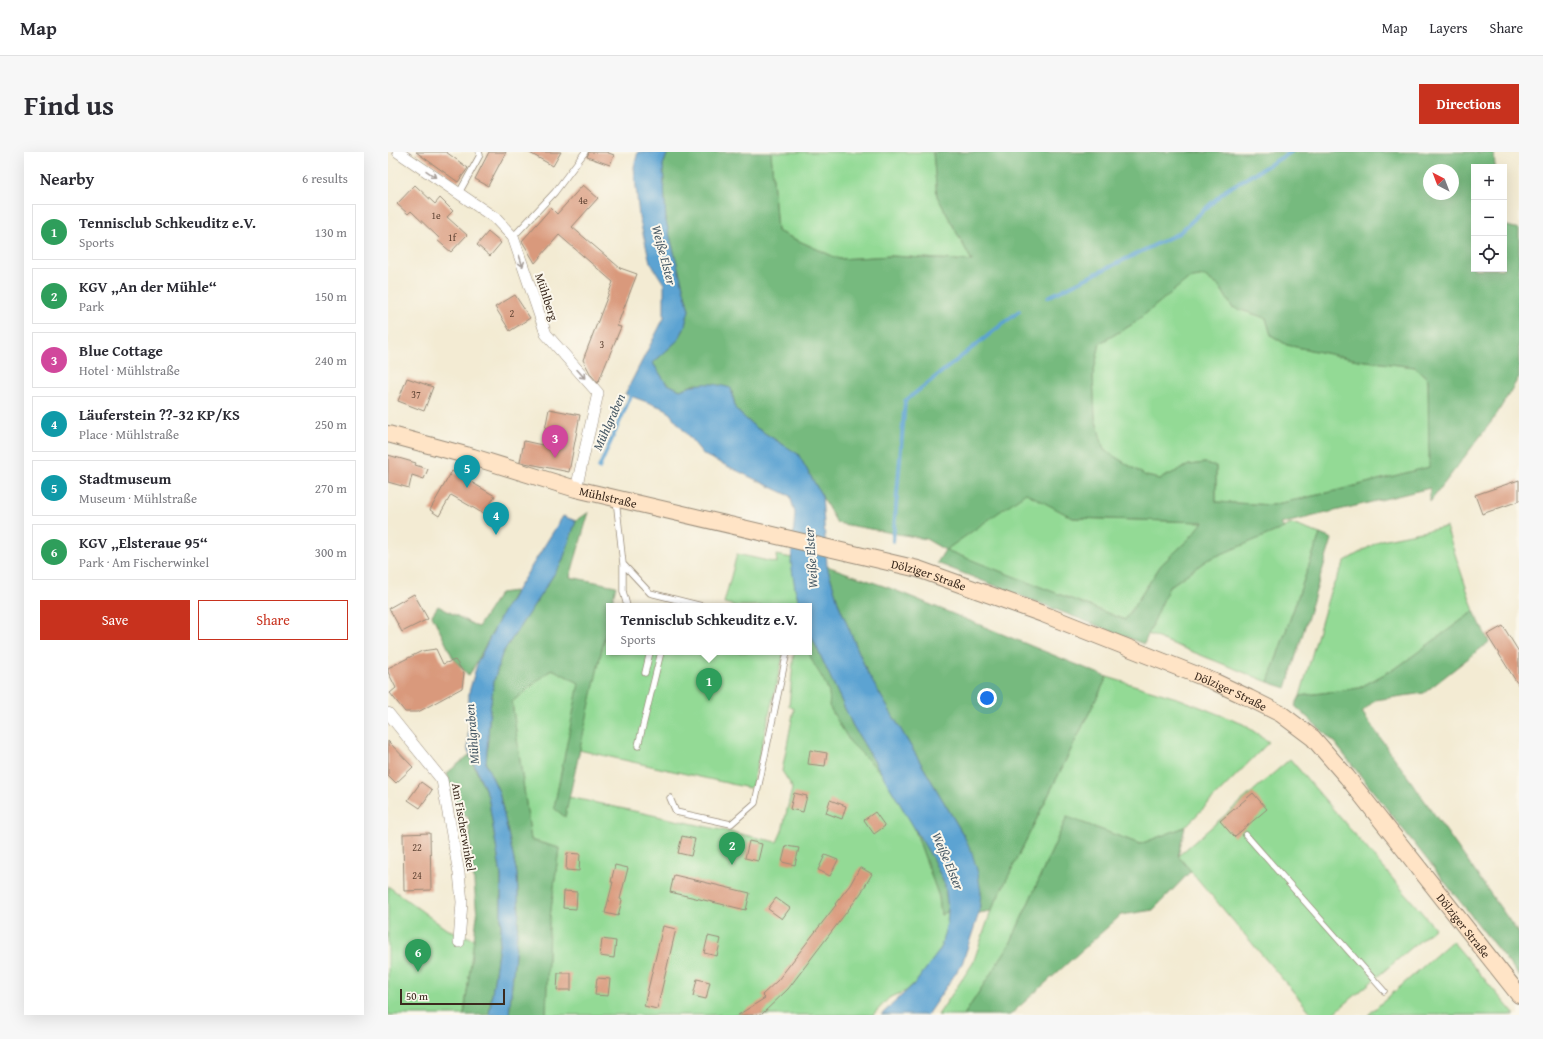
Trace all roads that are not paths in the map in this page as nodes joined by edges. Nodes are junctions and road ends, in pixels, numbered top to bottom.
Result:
1 (398, 152) edge
2 (479, 152) edge
3 (585, 152) edge
4 (459, 193) junction
5 (514, 237) junction
6 (388, 434) edge
7 (576, 489) junction
8 (616, 499) junction
9 (832, 549) joint
10 (623, 564) junction
11 (674, 599) junction
12 (626, 603) edge
13 (673, 603) edge
14 (690, 603) edge
15 (649, 655) edge
16 (660, 655) edge
17 (786, 655) edge
18 (645, 673) dead end
19 (388, 713) edge
20 (638, 746) dead end
21 (670, 798) dead end
22 (1246, 835) dead end
23 (459, 942) dead end
24 (1384, 991) dead end
25 (1519, 995) edge

1 -> 4 street, Mühlberg
2 - 4 lane
3 - 5 lane
4 - 5 street, Mühlberg
5 -> 7 street, Mühlberg
6 - 7 street, Mühlstraße
7 - 8 street, Mühlstraße
8 - 9 street, Mühlstraße
8 - 10 lane
9 - 25 street, Dölziger Straße
10 - 11 lane
10 - 12 lane
11 - 13 lane
11 - 14 lane
15 - 18 lane
16 - 20 lane
17 - 21 lane
19 - 23 street, Am Fischerwinkel
22 - 24 lane

